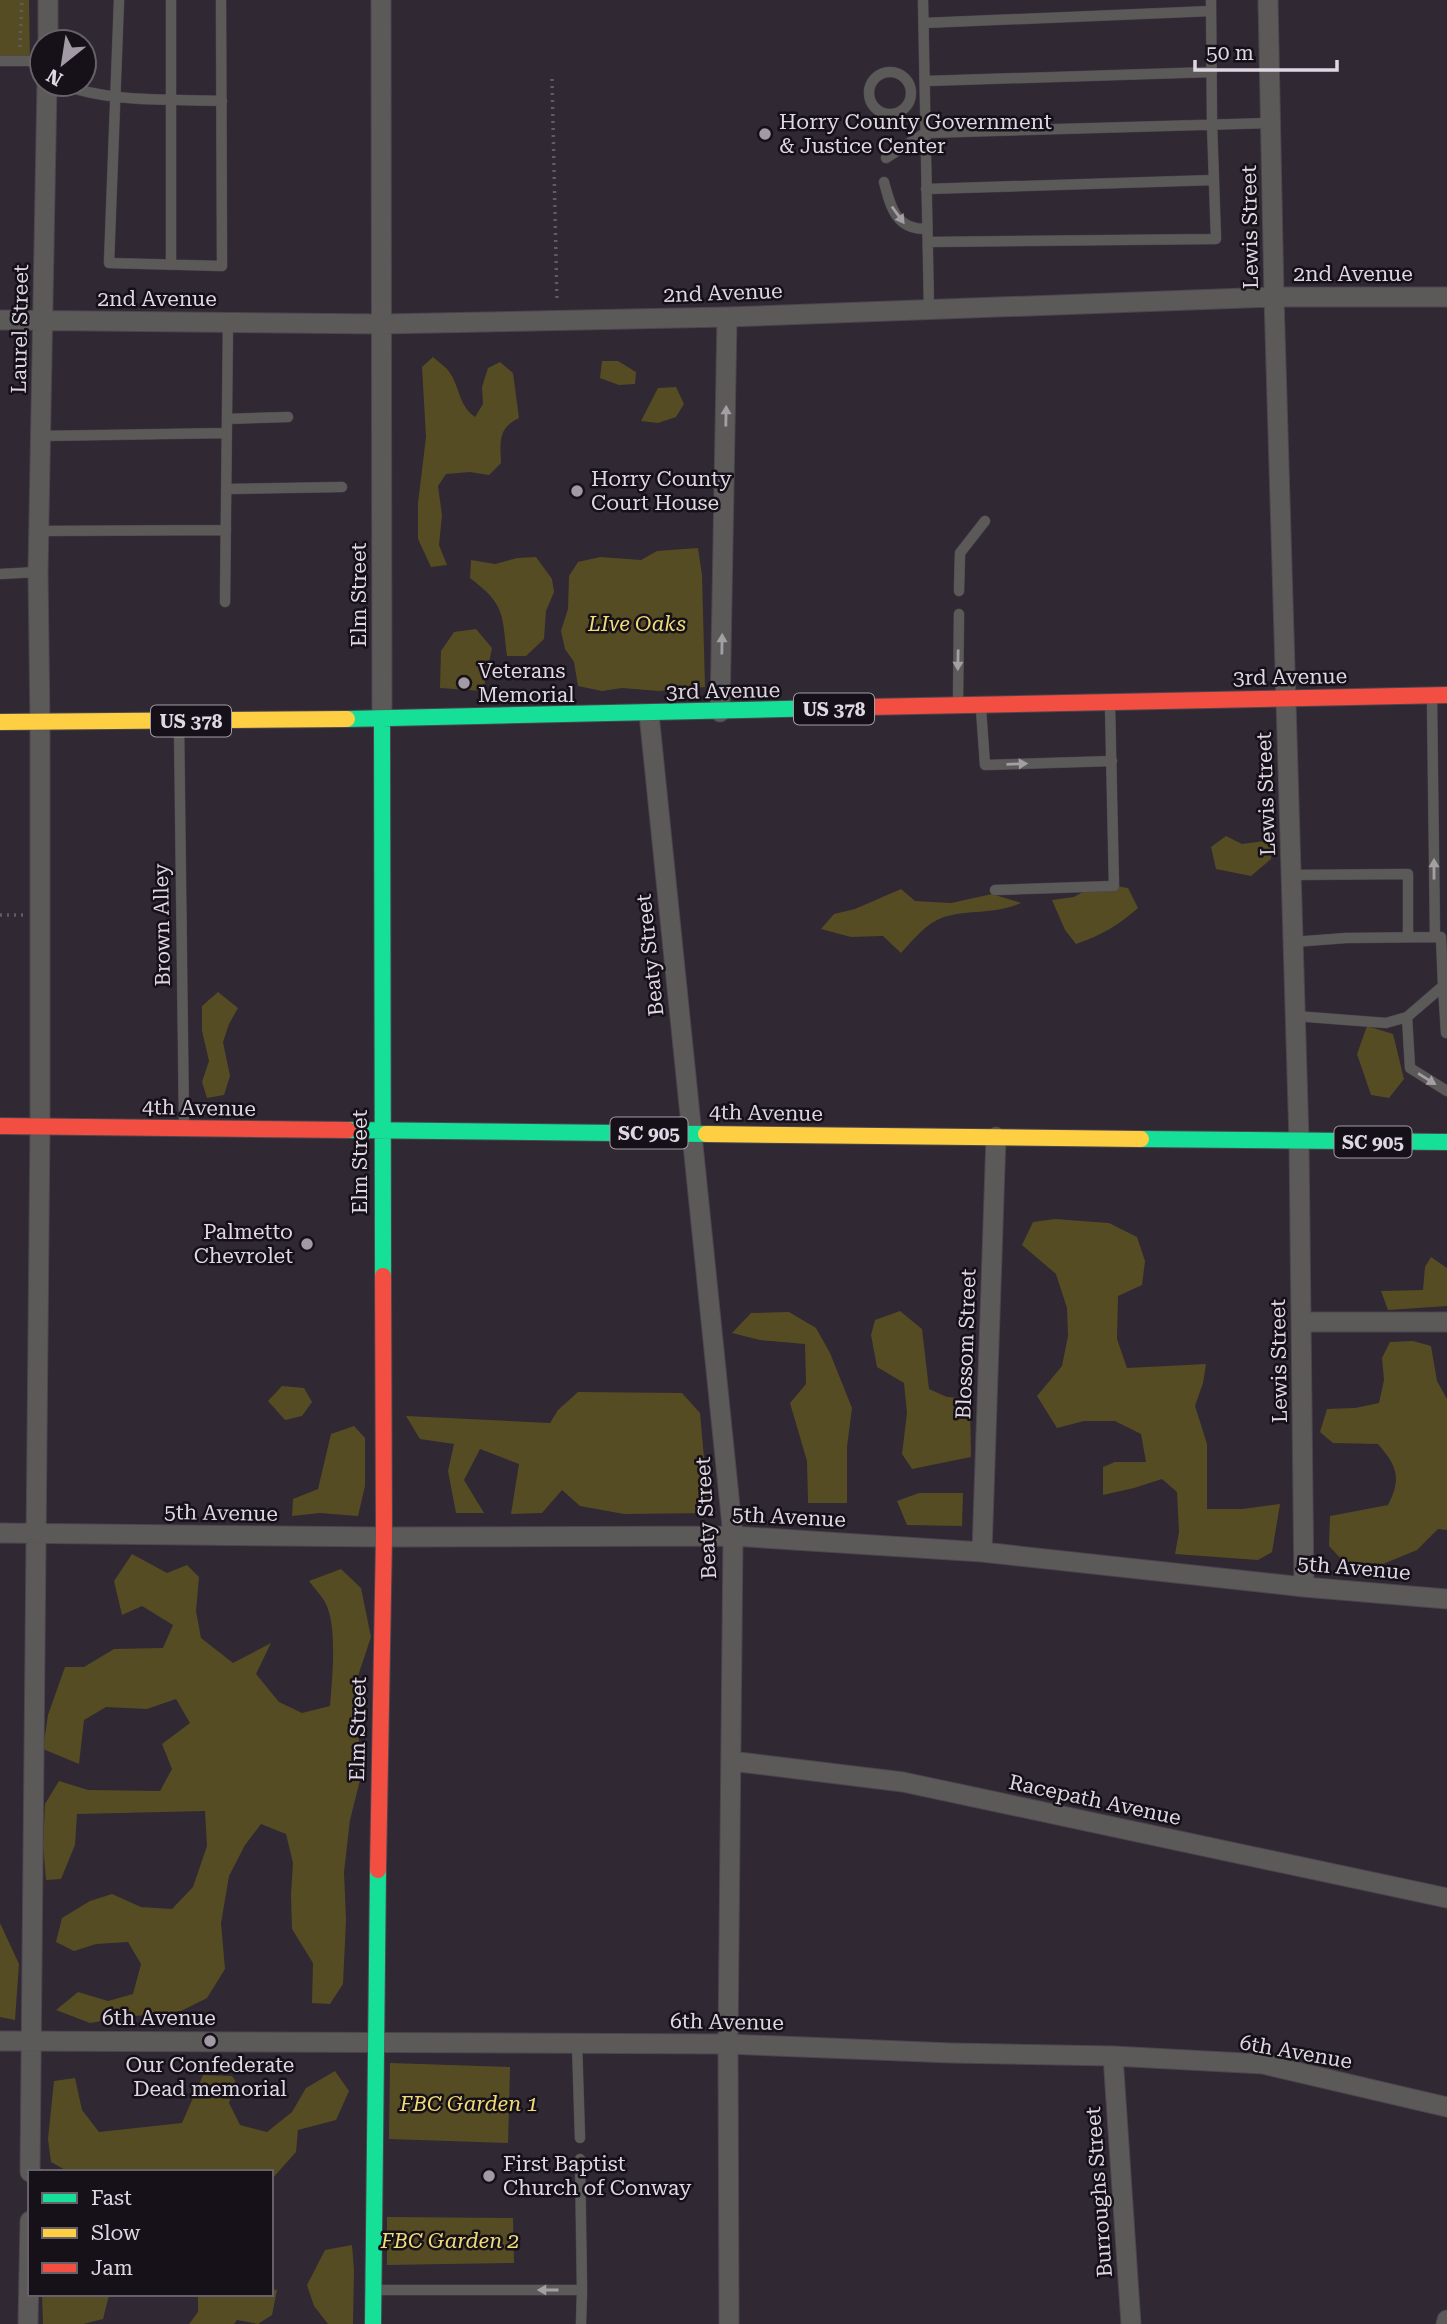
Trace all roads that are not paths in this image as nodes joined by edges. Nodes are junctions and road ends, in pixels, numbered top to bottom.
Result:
1 (48, 0) edge
2 (119, 0) edge
3 (171, 0) edge
4 (221, 0) edge
5 (381, 0) edge
6 (923, 0) edge
7 (1268, 0) edge
8 (1211, 5) edge
9 (924, 23) junction
10 (48, 28) edge
11 (0, 61) edge
12 (28, 61) edge
13 (1212, 72) junction
14 (926, 86) junction
15 (910, 92) junction
16 (98, 94) edge
17 (117, 97) junction
18 (47, 98) edge
19 (171, 99) junction
20 (222, 101) junction
21 (1270, 123) junction
22 (1212, 124) junction
23 (925, 133) junction
24 (886, 158) dead end
25 (1214, 180) junction
26 (884, 182) dead end
27 (926, 189) junction
28 (927, 229) junction
29 (928, 242) junction
30 (171, 265) junction
31 (1274, 297) junction
32 (1447, 297) edge
33 (929, 310) junction
34 (727, 317) junction
35 (0, 320) edge
36 (44, 321) junction
37 (228, 322) junction
38 (382, 324) junction
39 (288, 417) dead end
40 (227, 419) junction
41 (227, 433) junction
42 (41, 436) junction
43 (342, 487) dead end
44 (227, 489) junction
45 (985, 521) dead end
46 (226, 530) junction
47 (39, 531) junction
48 (37, 572) junction
49 (0, 574) edge
50 (959, 591) dead end
51 (225, 602) dead end
52 (959, 614) dead end
53 (1440, 696) edge
54 (1286, 697) junction
55 (1110, 702) junction
56 (981, 705) junction
57 (958, 706) junction
58 (720, 712) junction
59 (649, 714) junction
60 (382, 719) junction
61 (178, 721) junction
62 (0, 722) edge
63 (40, 722) junction
64 (1112, 761) junction
65 (1291, 875) junction
66 (995, 890) dead end
67 (1408, 937) junction
68 (1441, 937) edge
69 (1293, 942) junction
70 (1443, 986) junction
71 (1295, 1016) junction
72 (1407, 1017) junction
73 (1446, 1033) edge
74 (1447, 1091) edge
75 (0, 1126) edge
76 (40, 1127) junction
77 (184, 1129) junction
78 (383, 1131) junction
79 (692, 1134) junction
80 (996, 1137) junction
81 (1298, 1141) junction
82 (1447, 1142) edge
83 (1301, 1322) junction
84 (1447, 1322) edge
85 (0, 1532) edge
86 (37, 1534) junction
87 (733, 1536) junction
88 (384, 1537) junction
89 (982, 1552) junction
90 (1304, 1587) junction
91 (1447, 1599) edge
92 (731, 1761) junction
93 (1447, 1898) edge
94 (0, 2041) edge
95 (32, 2041) junction
96 (374, 2042) junction
97 (577, 2043) junction
98 (728, 2044) junction
99 (1113, 2056) junction
100 (1447, 2107) edge
101 (580, 2138) dead end
102 (580, 2159) dead end
103 (30, 2170) edge
104 (373, 2290) junction
105 (582, 2290) junction
106 (29, 2296) edge
107 (28, 2324) edge
108 (373, 2324) edge
109 (581, 2324) edge
110 (729, 2324) edge
111 (1131, 2324) edge

1 - 10 street
2 - 17 lane
3 - 19 lane
4 - 20 lane
5 - 38 street, Elm Street
6 - 9 lane
7 - 21 street, Lewis Street
8 - 9 lane
8 - 13 lane
9 - 14 lane
11 - 12 lane
13 - 14 lane
13 - 22 lane
14 - 15 lane
14 - 23 lane
15 - 15 lane
16 - 17 lane
17 - 19 lane
17 - 30 lane
18 - 36 street, Laurel Street
19 - 20 lane
19 - 30 lane
20 - 30 lane
21 - 22 lane
21 - 31 street, Lewis Street
22 - 23 lane
22 - 25 lane
23 - 24 lane
23 - 27 lane
25 - 27 lane
25 - 29 lane
26 -> 28 lane
27 - 28 lane
28 - 29 lane
29 - 33 lane
31 - 32 street, 2nd Avenue
31 - 33 street, 2nd Avenue
31 - 54 street, Lewis Street
33 - 34 street, 2nd Avenue
34 - 38 street, 2nd Avenue
58 -> 34 street
35 - 36 street, 2nd Avenue
36 - 37 street, 2nd Avenue
36 - 42 street, Laurel Street
37 - 38 street, 2nd Avenue
37 - 40 lane
38 - 60 street, Elm Street
39 - 40 lane
40 - 41 lane
41 - 42 lane
41 - 44 lane
42 - 47 street, Laurel Street
43 - 44 lane
44 - 46 lane
45 - 50 lane
46 - 47 lane
46 - 51 lane
47 - 48 street, Laurel Street
48 - 49 lane
48 - 63 street, Laurel Street
52 -> 57 lane
53 - 54 main road, 3rd Avenue / US 378
68 -> 53 lane
54 - 55 main road, 3rd Avenue / US 378
54 - 65 street, Lewis Street
55 - 56 main road, 3rd Avenue / US 378
55 - 64 lane
56 - 57 main road, 3rd Avenue / US 378
56 -> 64 lane
57 - 58 main road, 3rd Avenue / US 378
58 - 59 main road, 3rd Avenue / US 378
59 - 60 main road, 3rd Avenue / US 378
59 - 79 street, Beaty Street
60 - 61 main road, 3rd Avenue / US 378
60 - 78 main road, Elm Street
61 - 63 main road, 3rd Avenue / US 378
61 - 77 lane, Brown Alley
62 - 63 main road, 3rd Avenue / US 378
63 - 76 street, Laurel Street
64 - 66 lane
65 - 67 lane
65 - 69 street, Lewis Street
67 - 68 lane
67 - 69 lane
68 - 70 lane
69 - 71 street, Lewis Street
70 - 72 lane
70 - 73 lane
71 - 72 lane
71 - 81 street, Lewis Street
72 -> 74 lane
75 - 76 main road, 4th Avenue / SC 905
76 - 77 main road, 4th Avenue / SC 905
76 - 86 street, Laurel Street
77 - 78 main road, 4th Avenue / SC 905
78 - 79 main road, 4th Avenue / SC 905
78 - 88 main road, Elm Street
79 - 80 main road, 4th Avenue / SC 905
79 - 87 street, Beaty Street
80 - 81 main road, 4th Avenue / SC 905
80 - 89 street, Blossom Street
81 - 82 main road, 4th Avenue / SC 905
81 - 83 street, Lewis Street
83 - 84 street
83 - 90 street, Lewis Street
85 - 86 street, 5th Avenue
86 - 88 street, 5th Avenue
86 - 95 street, Laurel Street
87 - 88 street, 5th Avenue
87 - 89 street, 5th Avenue
87 - 92 street, Beaty Street
88 - 96 main road, Elm Street
89 - 90 street, 5th Avenue
90 - 91 street, 5th Avenue
92 - 93 street, Racepath Avenue
92 - 98 street, Beaty Street
94 - 95 street, 6th Avenue
95 - 96 street, 6th Avenue
95 - 103 street, Laurel Street
96 - 97 street, 6th Avenue
96 - 104 main road, Elm Street
97 - 98 street, 6th Avenue
97 - 101 lane
98 - 99 street, 6th Avenue
98 - 110 street, Beaty Street
99 - 100 street, 6th Avenue
99 - 111 street, Burroughs Street
102 - 105 lane
105 -> 104 lane
104 - 108 main road, Elm Street
105 - 109 lane
106 - 107 street

